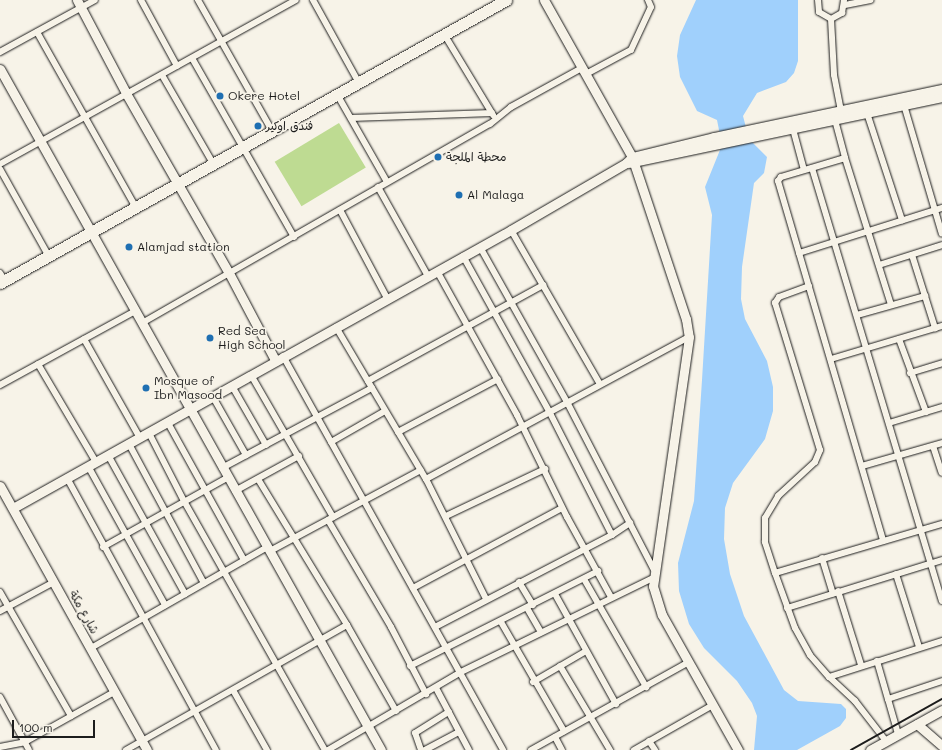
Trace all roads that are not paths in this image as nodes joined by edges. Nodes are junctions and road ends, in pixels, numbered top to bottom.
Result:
1 (95, 0) edge
2 (141, 0) edge
3 (198, 0) edge
4 (296, 0) edge
5 (313, 0) edge
6 (506, 0) edge
7 (544, 0) edge
8 (648, 0) edge
9 (818, 0) edge
10 (871, 0) edge
11 (844, 3) edge
12 (79, 4) edge
13 (831, 19) junction
14 (37, 32) junction
15 (444, 34) junction
16 (222, 41) junction
17 (0, 52) edge
18 (192, 58) junction
19 (178, 66) junction
20 (0, 69) edge
21 (584, 71) junction
22 (162, 75) junction
23 (359, 83) junction
24 (126, 95) junction
25 (338, 96) junction
26 (942, 96) edge
27 (904, 105) junction
28 (841, 111) junction
29 (492, 113) junction
30 (867, 113) junction
31 (84, 117) junction
32 (352, 118) junction
33 (496, 120) junction
34 (835, 120) junction
35 (793, 129) junction
36 (272, 131) junction
37 (756, 132) junction
38 (40, 141) junction
39 (243, 148) junction
40 (845, 158) junction
41 (631, 161) junction
42 (0, 164) edge
43 (214, 165) junction
44 (812, 168) junction
45 (0, 169) edge
46 (804, 170) junction
47 (388, 182) junction
48 (180, 184) junction
49 (378, 187) junction
50 (136, 208) junction
51 (942, 208) edge
52 (340, 210) junction
53 (935, 210) junction
54 (902, 220) junction
55 (511, 230) junction
56 (868, 231) junction
57 (92, 233) junction
58 (942, 234) edge
59 (294, 237) junction
60 (834, 242) junction
61 (942, 245) edge
62 (480, 247) junction
63 (799, 253) junction
64 (912, 255) junction
65 (48, 256) junction
66 (463, 256) junction
67 (878, 265) junction
68 (437, 271) junction
69 (229, 273) junction
70 (428, 276) junction
71 (2, 279) edge
72 (544, 285) junction
73 (809, 286) junction
74 (925, 296) junction
75 (387, 298) junction
76 (512, 304) junction
77 (891, 305) junction
78 (135, 311) junction
79 (496, 313) junction
80 (857, 315) junction
81 (142, 323) junction
82 (942, 326) edge
83 (336, 327) junction
84 (469, 328) junction
85 (935, 328) junction
86 (689, 337) junction
87 (84, 339) junction
88 (899, 339) junction
89 (868, 348) junction
90 (279, 358) junction
91 (831, 359) junction
92 (942, 363) edge
93 (38, 364) junction
94 (910, 373) junction
95 (251, 375) junction
96 (498, 379) junction
97 (368, 381) junction
98 (600, 384) junction
99 (0, 385) edge
100 (232, 386) junction
101 (372, 388) junction
102 (213, 397) junction
103 (567, 402) junction
104 (942, 407) edge
105 (191, 410) junction
106 (385, 411) junction
107 (926, 412) junction
108 (550, 413) junction
109 (318, 417) junction
110 (168, 423) junction
111 (889, 423) junction
112 (523, 427) junction
113 (398, 432) junction
114 (149, 433) junction
115 (286, 434) junction
116 (140, 438) junction
117 (331, 442) junction
118 (942, 443) edge
119 (129, 444) junction
120 (266, 445) junction
121 (933, 446) junction
122 (108, 455) junction
123 (246, 455) junction
124 (299, 456) junction
125 (899, 457) junction
126 (92, 464) junction
127 (862, 466) junction
128 (222, 468) junction
129 (545, 469) junction
130 (421, 470) junction
131 (942, 473) edge
132 (67, 478) junction
133 (227, 478) junction
134 (258, 478) junction
135 (426, 479) junction
136 (0, 486) edge
137 (204, 490) junction
138 (235, 492) junction
139 (184, 501) junction
140 (364, 501) junction
141 (13, 508) junction
142 (562, 508) junction
143 (164, 512) junction
144 (446, 516) junction
145 (330, 518) junction
146 (144, 523) junction
147 (630, 523) junction
148 (942, 524) edge
149 (921, 530) junction
150 (124, 535) junction
151 (612, 535) junction
152 (295, 537) junction
153 (883, 541) junction
154 (103, 547) junction
155 (584, 548) junction
156 (268, 549) junction
157 (466, 558) junction
158 (822, 558) junction
159 (244, 560) junction
160 (942, 560) edge
161 (931, 564) junction
162 (223, 571) junction
163 (598, 572) junction
164 (775, 573) junction
165 (654, 574) junction
166 (896, 574) junction
167 (584, 579) junction
168 (54, 582) junction
169 (519, 582) junction
170 (204, 583) junction
171 (413, 588) junction
172 (0, 592) edge
173 (836, 592) junction
174 (185, 594) junction
175 (555, 594) junction
176 (611, 598) junction
177 (486, 599) junction
178 (942, 601) edge
179 (599, 604) junction
180 (165, 605) junction
181 (8, 606) junction
182 (530, 606) junction
183 (787, 608) junction
184 (0, 611) edge
185 (143, 618) junction
186 (569, 620) junction
187 (500, 622) junction
188 (348, 625) junction
189 (435, 626) junction
190 (541, 632) junction
191 (319, 641) junction
192 (942, 641) edge
193 (513, 646) junction
194 (919, 647) junction
195 (91, 648) junction
196 (448, 649) junction
197 (586, 651) junction
198 (877, 661) junction
199 (689, 662) junction
200 (277, 664) junction
201 (861, 665) junction
202 (410, 666) junction
203 (560, 666) junction
204 (462, 672) junction
205 (829, 677) junction
206 (942, 681) edge
207 (534, 682) junction
208 (646, 687) junction
209 (436, 688) junction
210 (233, 690) junction
211 (114, 692) junction
212 (426, 694) junction
213 (0, 697) edge
214 (888, 699) junction
215 (616, 704) junction
216 (714, 705) junction
217 (942, 710) edge
218 (194, 711) junction
219 (396, 712) junction
220 (449, 712) junction
221 (71, 716) junction
222 (590, 718) junction
223 (917, 724) junction
224 (368, 728) junction
225 (564, 731) junction
226 (459, 732) junction
227 (898, 734) junction
228 (555, 737) junction
229 (142, 741) junction
230 (649, 741) junction
231 (886, 741) junction
232 (25, 742) junction
233 (942, 746) edge
234 (0, 747) edge
235 (29, 750) edge
236 (126, 750) edge
237 (147, 750) edge
238 (216, 750) edge
239 (267, 750) edge
240 (325, 750) edge
241 (328, 750) edge
242 (382, 750) edge
243 (421, 750) edge
244 (425, 750) edge
245 (469, 750) edge
246 (503, 750) edge
247 (532, 750) edge
248 (562, 750) edge
249 (609, 750) edge
250 (634, 750) edge
251 (654, 750) edge
252 (738, 750) edge
253 (870, 750) edge

1 - 12 street
2 - 19 street
3 - 16 street
4 - 16 street
5 - 23 street
6 - 15 highway
7 - 21 street
8 - 21 street
9 - 13 street
10 - 11 street
11 - 13 street
12 - 14 street
12 - 24 street
13 - 28 street
14 - 17 street
14 - 31 street
15 - 23 highway
15 - 29 street
16 - 18 street
16 - 36 street
18 - 19 street
18 - 39 street
19 - 22 street
20 - 38 street
21 - 33 street
21 - 41 street
22 - 24 street
22 - 43 street
23 - 25 highway
24 - 31 street
24 - 48 street
25 - 32 street
25 - 36 highway
26 - 27 street
26 - 28 street
27 - 30 street
27 - 53 street
28 - 37 street
29 - 32 street
29 - 33 street
30 - 34 street
30 - 54 street
31 - 38 street
31 - 50 street
32 - 47 street
33 - 47 street
34 - 35 street
34 - 40 street
35 - 37 street
35 - 46 street
36 - 39 highway
37 - 41 street
38 - 42 street
38 - 57 street
39 - 43 highway
39 - 59 street
40 - 44 street
40 - 56 street
41 - 55 street
41 - 86 street
43 - 48 highway
44 - 46 street
44 - 60 street
45 - 65 street
46 - 63 street
47 - 49 street
48 - 50 highway
48 - 69 street
49 - 52 street
49 - 70 street
50 - 57 highway
51 - 53 street
52 - 59 street
52 - 75 street
53 - 54 street
53 - 58 street
54 - 56 street
55 - 62 street
55 - 72 street
56 - 60 street
56 - 67 street
57 - 65 highway
57 - 78 street
59 - 69 street
60 - 63 street
60 - 80 street
61 - 64 street
62 - 66 street
62 - 76 street
63 - 73 street
64 - 67 street
64 - 74 street
65 - 71 highway
66 - 68 street
66 - 79 street
67 - 77 street
68 - 70 street
68 - 84 street
69 - 81 street
69 - 90 street
70 - 75 street
72 - 76 street
72 - 98 street
73 - 91 street
73 - 164 street
74 - 77 street
74 - 85 street
75 - 83 street
76 - 79 street
76 - 103 street
77 - 80 street
78 - 81 street
78 - 87 street
79 - 84 street
79 - 108 street
80 - 89 street
81 - 105 street
82 - 85 street
83 - 90 street
83 - 97 street
84 - 96 street
84 - 97 street
85 - 88 street
86 - 98 street
86 - 165 street
87 - 93 street
87 - 116 street
88 - 89 street
88 - 94 street
89 - 91 street
89 - 111 street
90 - 95 street
90 - 109 street
91 - 127 street
92 - 94 street
93 - 99 street
93 - 126 street
94 - 107 street
95 - 100 street
95 - 115 street
96 - 112 street
96 - 113 street
97 - 101 street
98 - 103 street
100 - 102 street
100 - 120 street
101 - 106 street
101 - 109 street
102 - 105 street
102 - 123 street
103 - 108 street
103 - 147 street
104 - 107 street
105 - 110 street
105 - 128 street
106 - 113 street
106 - 117 street
107 - 111 street
108 - 112 street
108 - 151 street
109 - 115 street
109 - 117 street
110 - 114 street
110 - 137 street
111 - 125 street
112 - 129 street
112 - 135 street
113 - 130 street
114 - 116 street
114 - 139 street
115 - 120 street
115 - 124 street
116 - 119 street
117 - 140 street
118 - 121 street
119 - 122 street
119 - 143 street
120 - 123 street
121 - 125 street
121 - 131 street
122 - 126 street
122 - 146 street
123 - 128 street
124 - 134 street
124 - 145 street
125 - 127 street
125 - 149 street
126 - 132 street
126 - 150 street
127 - 153 street
128 - 133 street
129 - 142 street
129 - 144 street
130 - 135 street
130 - 140 street
132 - 141 street
132 - 154 street
133 - 137 street
133 - 138 street
134 - 138 street
134 - 152 street
135 - 144 street
136 - 141 street, شارع مكة
137 - 139 street
137 - 159 street
138 - 156 street
139 - 143 street
139 - 162 street
140 - 145 street
140 - 171 street
141 - 168 street, شارع مكة
142 - 155 street
142 - 157 street
143 - 146 street
143 - 170 street
144 - 157 street
145 - 152 street
145 - 202 street
146 - 150 street
146 - 174 street
147 - 151 street
147 - 165 street
148 - 149 street
149 - 153 street
149 - 161 street
150 - 154 street
150 - 180 street
151 - 155 street
152 - 156 street
152 - 188 street
153 - 158 street
154 - 185 street
155 - 163 street
155 - 169 street
156 - 159 street
156 - 191 street
157 - 171 street
157 - 177 street
158 - 164 street
158 - 173 street
159 - 162 street
160 - 161 street
161 - 166 street
161 - 178 street
162 - 170 street
162 - 200 street
163 - 167 street
163 - 176 street
164 - 183 street
165 - 176 street
165 - 199 street
166 - 173 street
166 - 194 street
167 - 175 street
167 - 179 street
168 - 181 street
168 - 195 street, شارع مكة
169 - 177 street
169 - 182 street
170 - 174 street
171 - 189 street
172 - 181 street
173 - 183 street
173 - 201 street
174 - 180 street
175 - 182 street
175 - 186 street
176 - 179 street
177 - 189 street
179 - 186 street
179 - 208 street
180 - 185 street
181 - 184 street
181 - 221 street
182 - 187 street
182 - 190 street
183 - 205 street
185 - 195 street
185 - 218 street
186 - 190 street
186 - 197 street
187 - 193 street
187 - 196 street
188 - 191 street
188 - 219 street
189 - 196 street
190 - 193 street
191 - 200 street
191 - 224 street
192 - 194 street
193 - 204 street
193 - 207 street
194 - 198 street
195 - 211 street, شارع مكة
196 - 202 street
196 - 204 street
197 - 203 street
197 - 215 street
198 - 201 street
198 - 214 street
199 - 208 street
199 - 216 street
200 - 210 street
200 - 240 street
201 - 205 street
202 - 212 street
203 - 207 street
203 - 222 street
204 - 209 street
204 - 246 street
205 - 231 street
206 - 214 street
207 - 225 street
208 - 215 street
209 - 212 street
209 - 220 street
210 - 218 street
210 - 239 street
211 - 221 street
211 - 229 street, شارع مكة
212 - 219 street
213 - 232 street
214 - 227 street
215 - 222 street
216 - 230 street
216 - 252 street
217 - 223 street
218 - 229 street
218 - 238 street
219 - 224 street
220 - 226 street
220 - 243 street
221 - 232 street
222 - 225 street
222 - 249 street
223 - 227 street
223 - 233 street
224 - 241 street
224 - 242 street
225 - 228 street
226 - 244 street
226 - 245 street
227 - 231 street
228 - 247 street
228 - 248 street
229 - 236 street
229 - 237 street, شارع مكة
230 - 250 street
230 - 251 street
231 - 253 street
232 - 234 street
232 - 235 street

